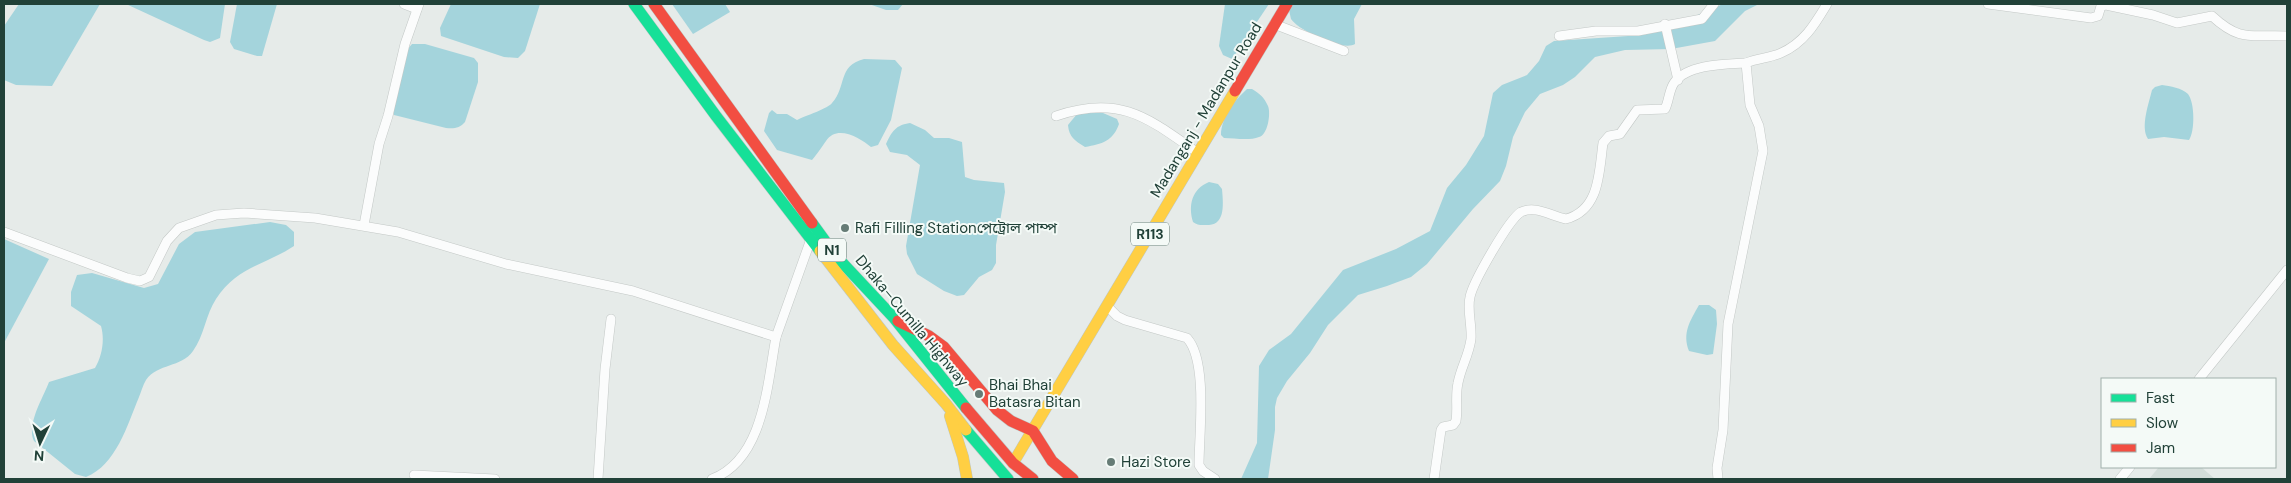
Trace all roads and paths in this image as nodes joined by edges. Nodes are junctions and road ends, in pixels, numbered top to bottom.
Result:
1 (404, 4) edge
2 (634, 4) edge
3 (654, 4) edge
4 (1287, 4) edge
5 (1714, 4) edge
6 (1826, 4) edge
7 (1988, 4) edge
8 (418, 7) edge
9 (1274, 24) junction
10 (1665, 24) junction
11 (1559, 36) dead end
12 (2287, 36) edge
13 (1344, 51) dead end
14 (1746, 63) junction
15 (1678, 80) junction
16 (1056, 116) dead end
17 (1198, 153) junction
18 (364, 225) junction
19 (4, 232) edge
20 (811, 239) junction
21 (2287, 270) edge
22 (1107, 306) junction
23 (894, 318) junction
24 (611, 319) dead end
25 (776, 337) junction
26 (2200, 378) edge
27 (946, 404) junction
28 (1033, 431) junction
29 (1013, 463) junction
30 (2129, 468) edge
31 (414, 475) dead end
32 (1005, 478) edge
33 (495, 479) edge
34 (598, 479) edge
35 (712, 479) edge
36 (967, 479) edge
37 (1033, 479) edge
38 (1073, 479) edge
39 (1215, 479) edge
40 (1434, 479) edge
41 (1718, 479) edge
42 (2120, 479) edge

1 - 8 street
2 - 20 main road, Dhaka–Cumilla Highway / N1
3 - 23 main road, Dhaka–Cumilla Highway / N1
4 - 9 main road, Madanganj - Madanpur Road / R113
5 - 10 street
6 - 14 street
7 - 12 street
8 - 18 street
9 - 13 street
9 - 17 main road, Madanganj - Madanpur Road / R113
10 - 11 street
10 - 15 street
14 - 15 street
14 - 41 street
15 - 40 street
16 - 17 street
17 - 22 main road, Madanganj - Madanpur Road / R113
18 - 19 street
18 - 25 street
20 - 25 street
20 - 27 main road, Dhaka–Cumilla Highway / N1
21 - 26 street
22 - 28 main road, Madanganj - Madanpur Road / R113
22 - 39 street
23 - 28 main road
23 - 29 main road, Dhaka–Cumilla Highway / N1
24 - 34 street
25 - 35 street
27 - 32 main road, Dhaka–Cumilla Highway / N1
27 - 36 main road
28 - 29 main road, Madanganj - Madanpur Road / R113
28 - 38 main road
29 - 32 main road, Madanganj - Madanpur Road
29 - 37 main road, Dhaka–Cumilla Highway / N1
30 - 42 street
31 - 33 street

